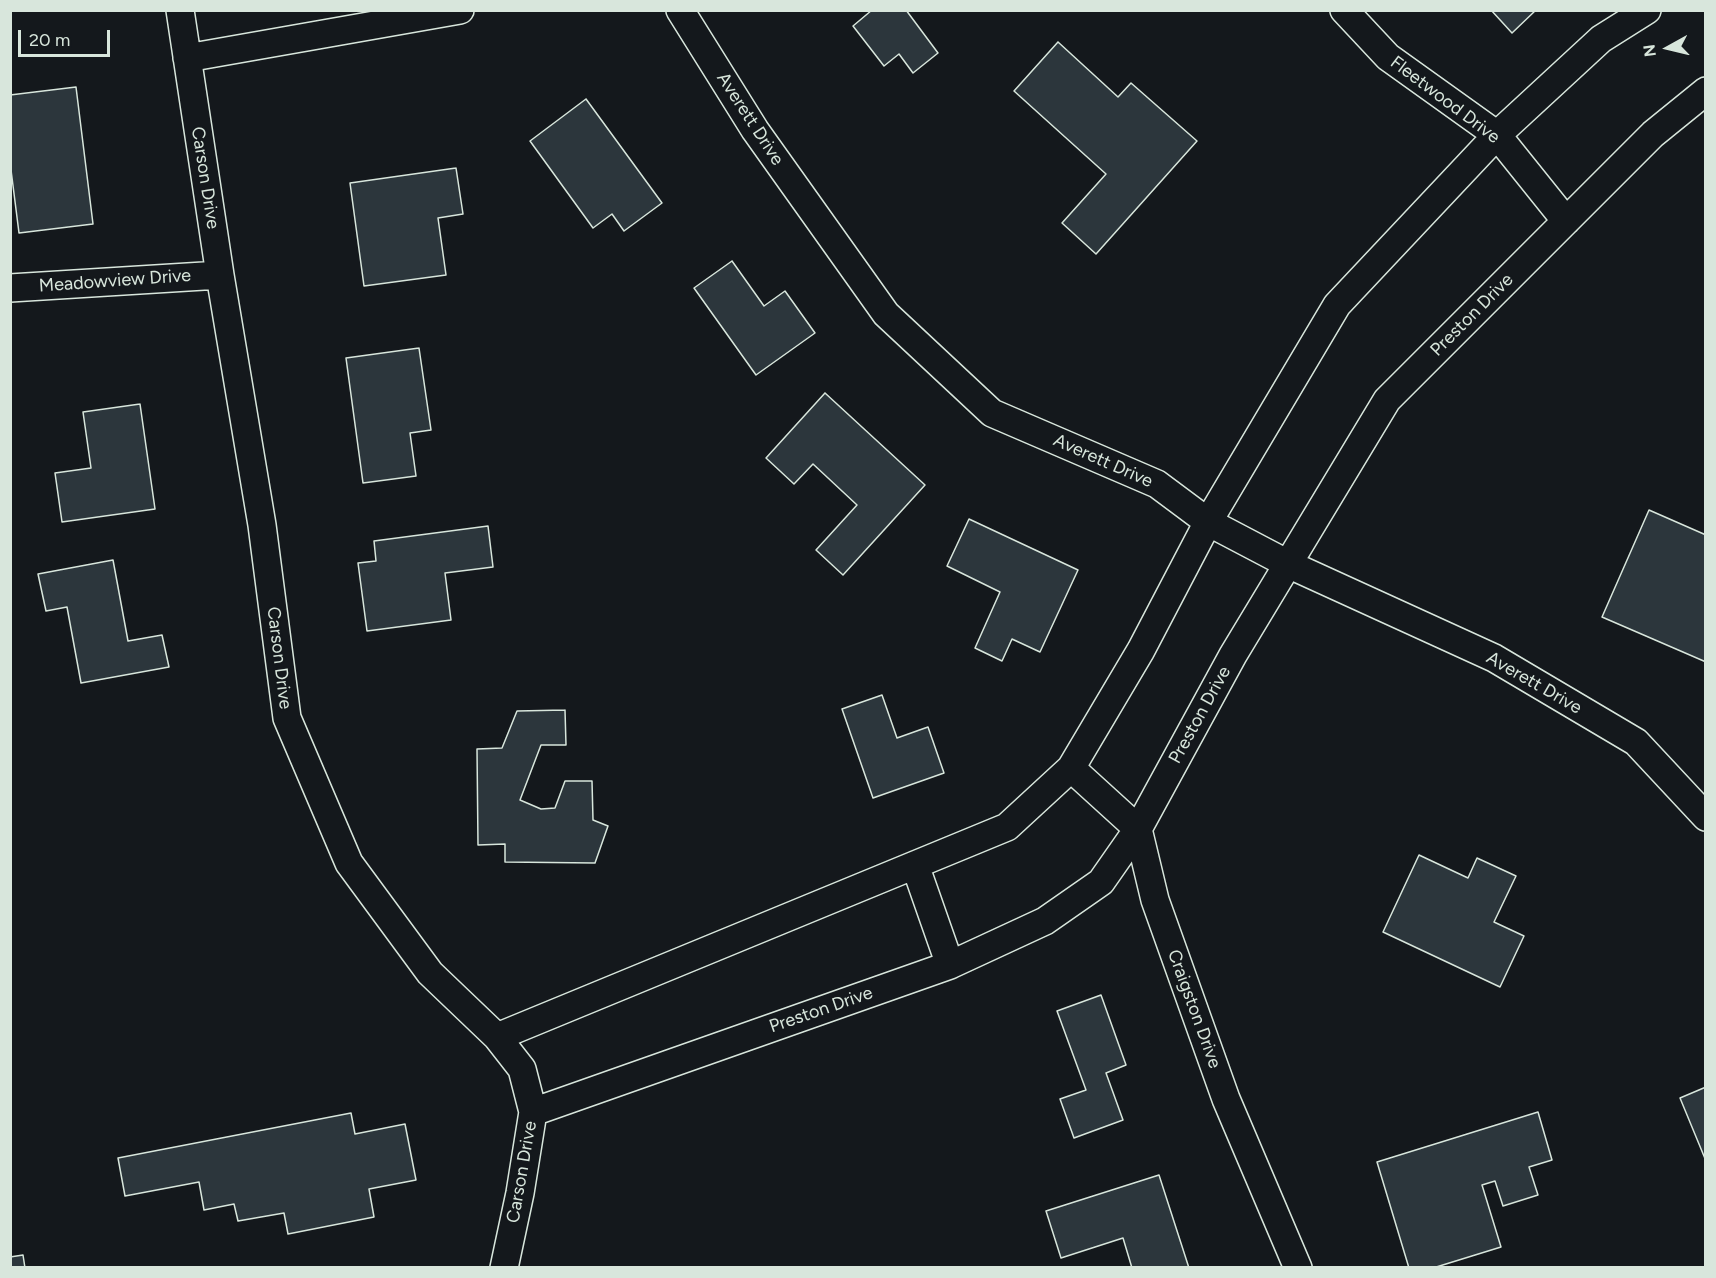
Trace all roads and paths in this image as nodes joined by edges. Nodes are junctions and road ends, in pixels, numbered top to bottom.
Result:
1 (180, 10) edge
2 (460, 10) edge
3 (680, 10) edge
4 (1344, 10) edge
5 (1647, 10) edge
6 (187, 58) junction
7 (1706, 91) edge
8 (1497, 135) junction
9 (1566, 221) junction
10 (220, 275) junction
11 (10, 288) edge
12 (1208, 522) junction
13 (1288, 564) junction
14 (1071, 768) junction
15 (1706, 817) edge
16 (1138, 829) junction
17 (915, 865) junction
18 (950, 965) junction
19 (497, 1037) junction
20 (533, 1112) junction
21 (504, 1268) edge
22 (1298, 1268) edge

1 - 6 street, Carson Drive
2 - 6 street
3 - 12 street, Averett Drive
4 - 8 street, Fleetwood Drive
5 - 8 street
6 - 10 street, Carson Drive
7 - 9 street, Preston Drive
8 - 9 street, Fleetwood Drive
8 - 12 street
9 - 13 street, Preston Drive
10 - 11 street, Meadowview Drive
10 - 19 street, Carson Drive
12 - 13 street, Averett Drive
12 - 14 street
13 - 15 street, Averett Drive
13 - 16 street, Preston Drive
14 - 16 street
14 - 17 street
16 - 18 street, Preston Drive
16 - 22 street, Craigston Drive
17 - 18 street
17 - 19 street
18 - 20 street, Preston Drive
19 - 20 street, Carson Drive
20 - 21 street, Carson Drive

